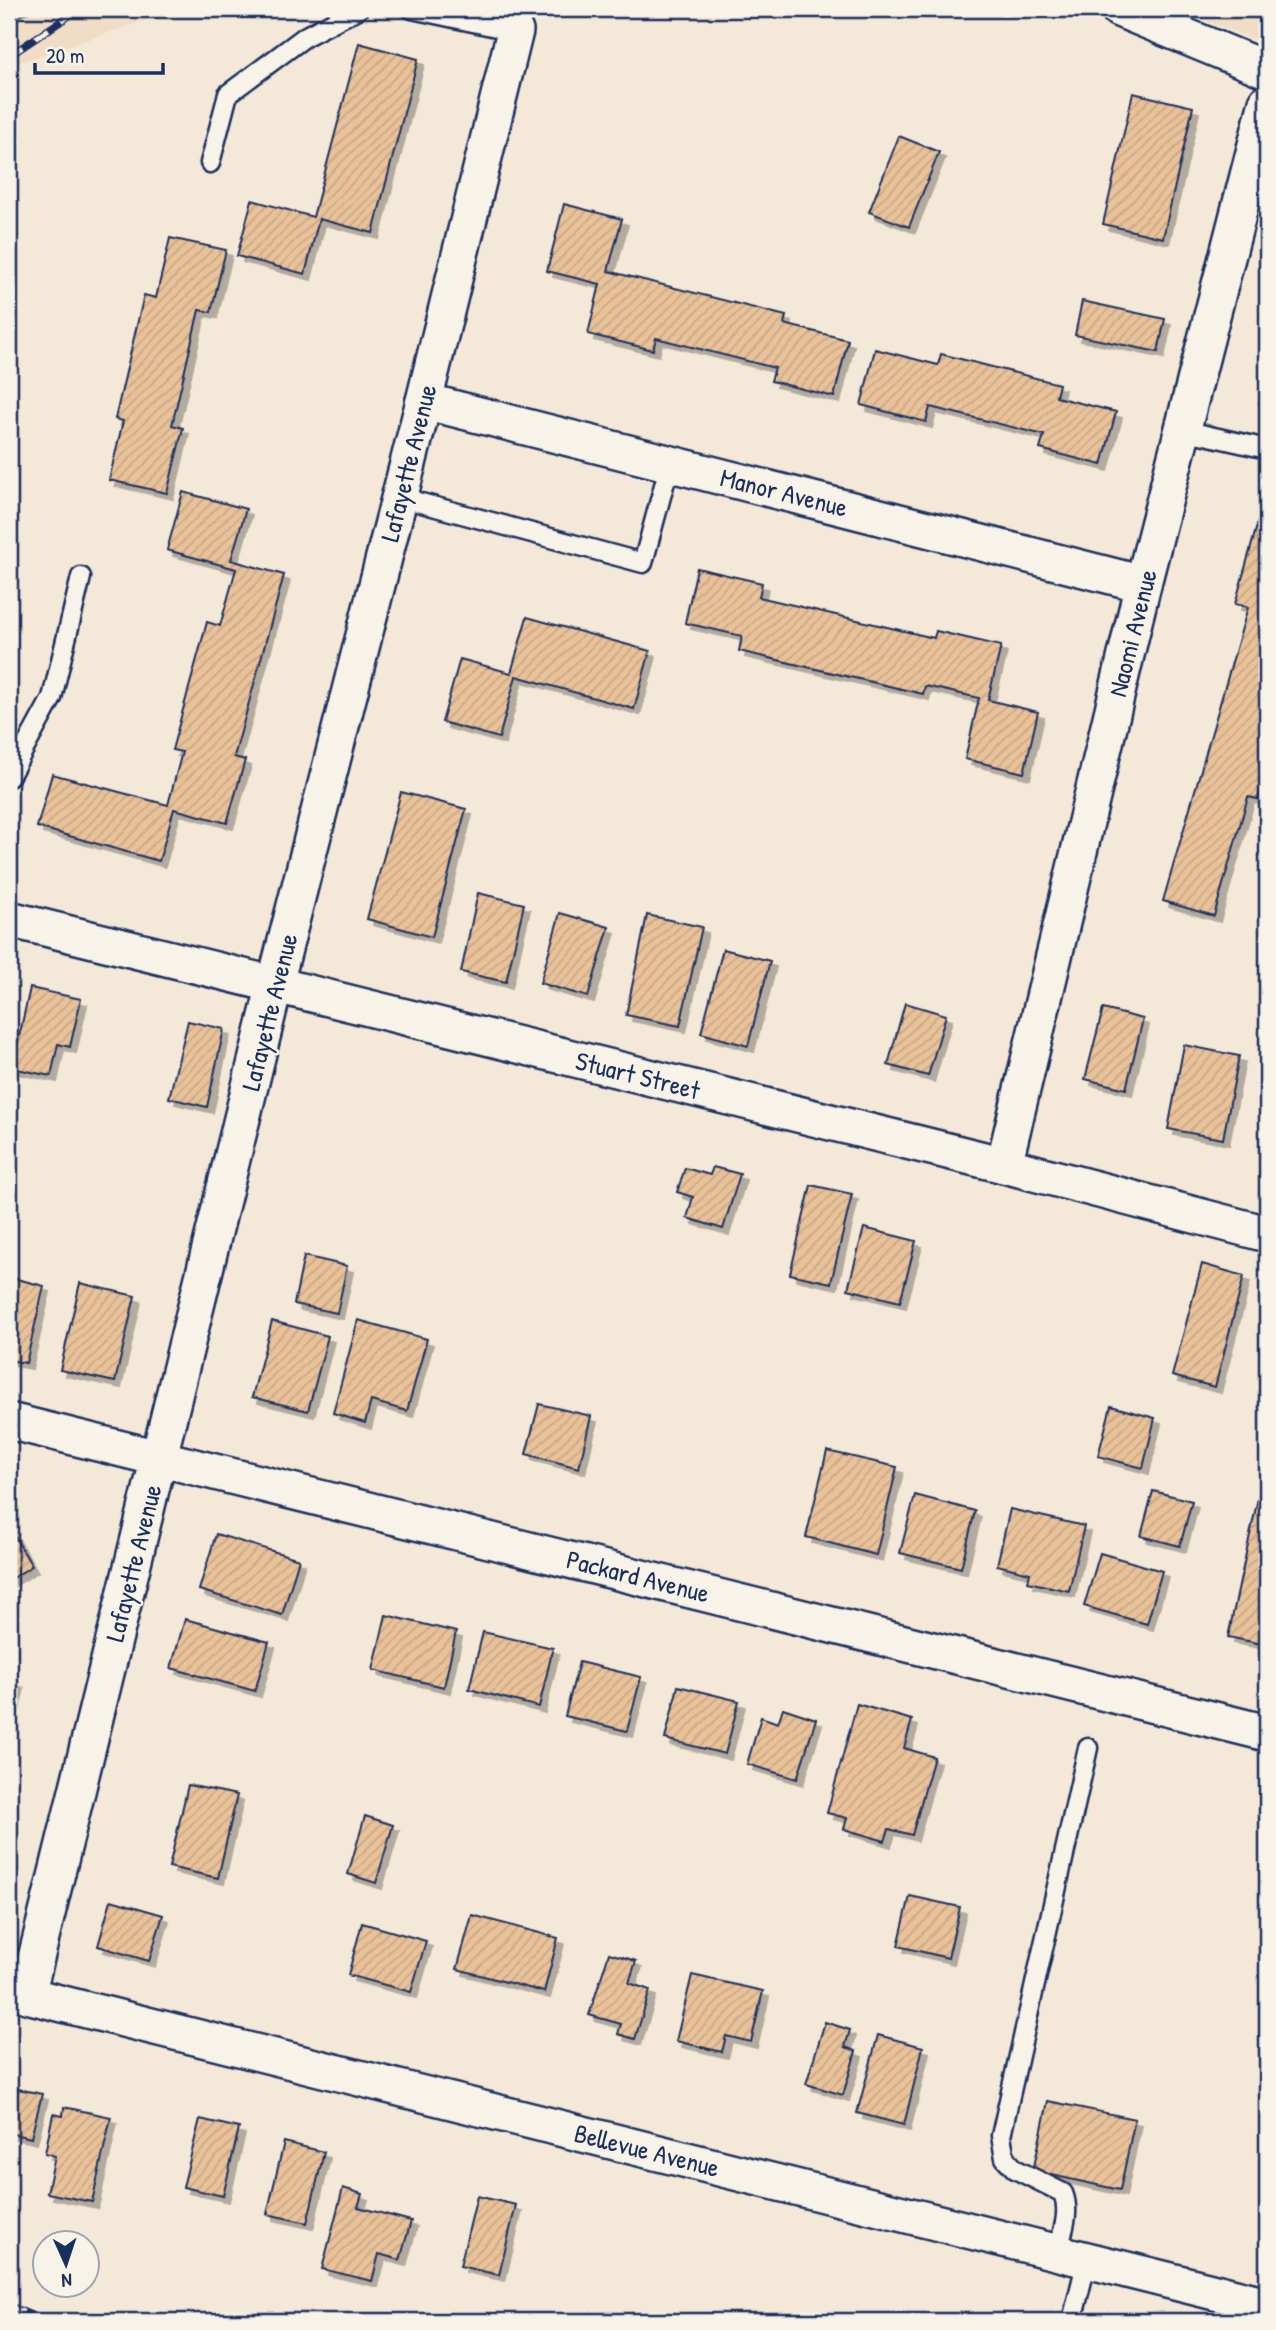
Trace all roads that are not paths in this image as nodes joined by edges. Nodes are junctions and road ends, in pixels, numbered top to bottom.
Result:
1 (358, 9) edge
2 (412, 9) edge
3 (1119, 9) edge
4 (515, 31) joint
5 (1267, 69) edge
6 (1267, 102) edge
7 (210, 163) dead end
8 (424, 401) junction
9 (1182, 430) junction
10 (1267, 449) edge
11 (670, 463) junction
12 (400, 497) junction
13 (81, 577) dead end
14 (1143, 584) junction
15 (9, 777) edge
16 (9, 919) edge
17 (275, 984) junction
18 (1004, 1166) junction
19 (1267, 1234) edge
20 (9, 1421) edge
21 (159, 1457) junction
22 (1267, 1733) edge
23 (1088, 1748) dead end
24 (27, 1996) joint
25 (1072, 2256) junction
26 (1267, 2305) edge
27 (1072, 2321) edge

1 - 7 lane
2 - 4 lane
3 - 5 street
4 - 8 street, Lafayette Avenue
6 - 9 street, Naomi Avenue
8 - 11 street, Manor Avenue
8 - 12 street, Lafayette Avenue
9 - 10 lane
9 - 14 street, Naomi Avenue
11 - 12 lane
11 - 14 street, Manor Avenue
12 - 17 street, Lafayette Avenue
13 - 15 lane
14 - 18 street, Naomi Avenue
16 - 17 street, Stuart Street
17 - 18 street, Stuart Street
17 - 21 street, Lafayette Avenue
18 - 19 street, Stuart Street
20 - 21 street, Packard Avenue
21 - 22 street, Packard Avenue
21 - 24 street, Lafayette Avenue
23 - 25 lane
24 - 25 street, Bellevue Avenue
25 - 26 street, Bellevue Avenue
25 - 27 lane

